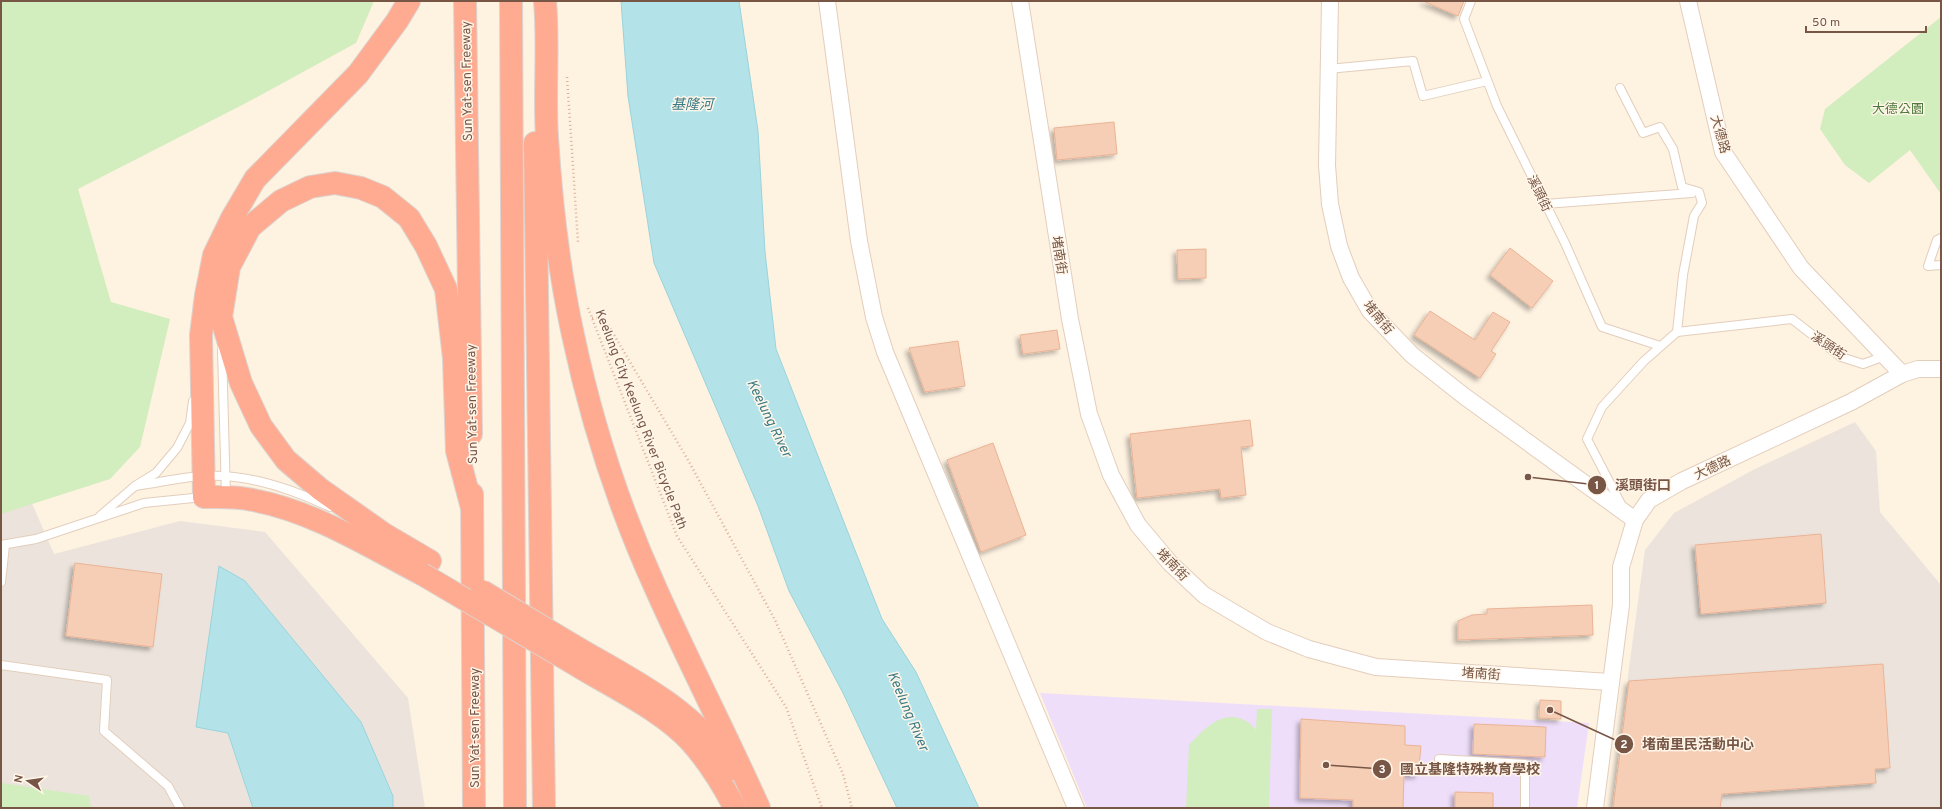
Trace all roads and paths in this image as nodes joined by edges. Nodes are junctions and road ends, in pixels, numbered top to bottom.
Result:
1 (409, 1) edge
2 (465, 1) edge
3 (511, 1) edge
4 (532, 1) edge
5 (545, 1) edge
6 (827, 1) edge
7 (1020, 1) edge
8 (1330, 1) edge
9 (1471, 1) edge
10 (1688, 1) edge
11 (1328, 69) junction
12 (566, 70) dead end
13 (1487, 80) junction
14 (1620, 88) dead end
15 (1699, 192) junction
16 (1545, 204) junction
17 (1941, 238) edge
18 (578, 243) dead end
19 (1941, 265) edge
20 (587, 304) dead end
21 (221, 317) junction
22 (592, 318) junction
23 (1676, 332) junction
24 (201, 335) junction
25 (1660, 346) junction
26 (1885, 356) junction
27 (1941, 369) edge
28 (1902, 374) junction
29 (226, 476) junction
30 (135, 486) junction
31 (204, 486) junction
32 (226, 497) junction
33 (472, 508) junction
34 (100, 516) junction
35 (1630, 516) junction
36 (384, 534) junction
37 (3, 545) edge
38 (426, 567) junction
39 (1, 582) edge
40 (582, 660) junction
41 (1, 665) edge
42 (1610, 682) junction
43 (1439, 758) dead end
44 (180, 808) edge
45 (474, 808) edge
46 (515, 808) edge
47 (544, 808) edge
48 (735, 808) edge
49 (756, 808) edge
50 (760, 808) edge
51 (822, 808) edge
52 (852, 808) edge
53 (1076, 808) edge
54 (1525, 808) edge
55 (1595, 808) edge

1 - 24 highway
2 - 33 highway, Sun Yat-sen Freeway
3 - 46 highway
4 - 47 highway
5 - 50 highway
6 - 53 street
7 - 42 street, 堵南街
8 - 11 street, 堵南街
9 - 13 lane, 溪頭街
10 - 26 street, 大德路
11 - 13 lane
11 - 35 street, 堵南街
12 - 18 path
13 - 16 lane, 溪頭街
14 - 15 lane
15 - 16 lane
15 - 23 lane
16 - 25 lane, 溪頭街
17 - 19 lane
20 - 22 path, Keelung City Keelung River Bicycle Path
21 - 29 lane
21 - 33 highway
21 - 36 highway
22 - 51 path, Keelung City Keelung River Bicycle Path
22 - 52 path
23 - 25 lane
23 - 26 lane, 溪頭街
24 - 30 lane
24 - 31 highway
25 - 35 lane
26 - 28 street, 大德路
27 - 28 street, 大德路
28 - 35 street, 大德路
29 - 31 lane
29 - 32 lane
29 - 36 lane
30 - 31 lane
30 - 34 lane
31 - 32 highway
31 - 34 lane
32 - 38 highway
33 - 45 highway, Sun Yat-sen Freeway
34 - 37 lane
35 - 42 street, 大德路
36 - 38 highway
37 - 39 lane
38 - 40 highway, bridge
40 - 48 highway
40 - 49 highway
41 - 44 lane
42 - 55 street
43 - 54 lane

